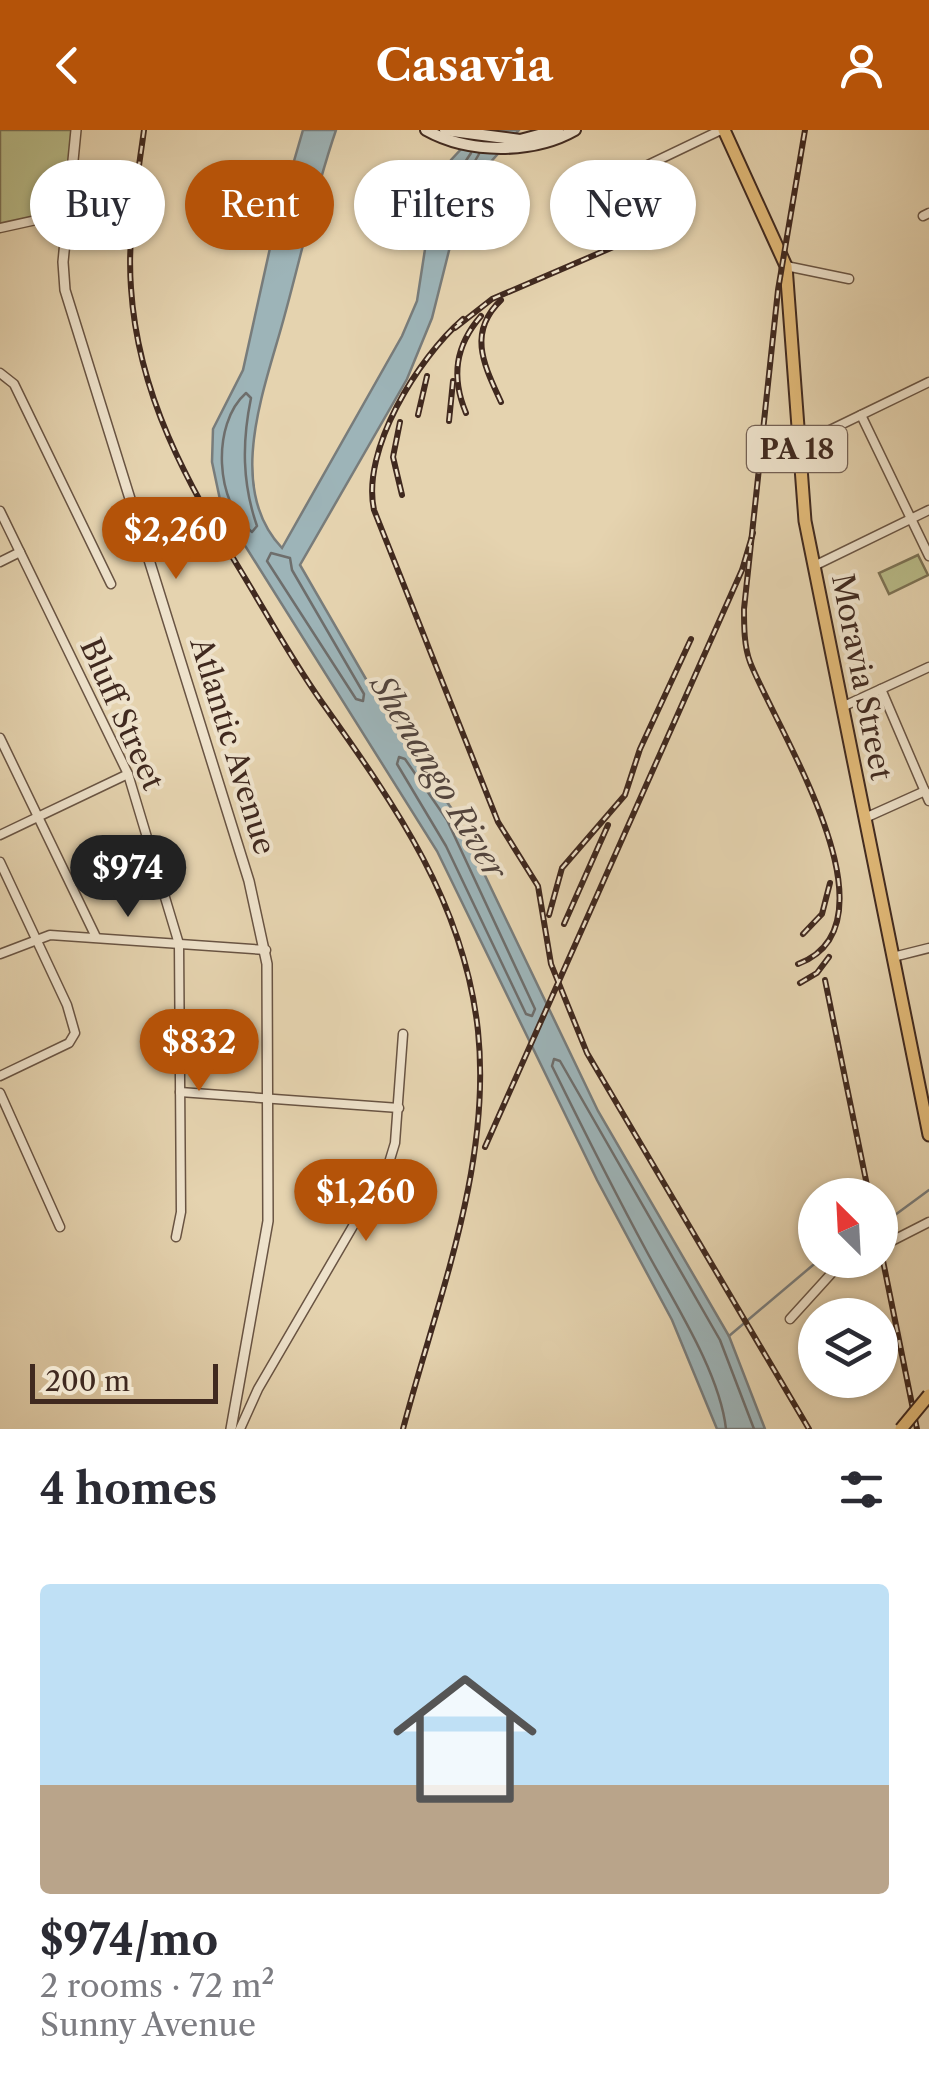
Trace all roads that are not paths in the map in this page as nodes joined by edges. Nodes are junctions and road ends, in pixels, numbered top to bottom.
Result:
1 (76, 130) edge
2 (426, 130) edge
3 (445, 130) edge
4 (558, 130) edge
5 (575, 130) edge
6 (723, 130) edge
7 (468, 139) junction
8 (506, 143) junction
9 (73, 160) edge
10 (659, 160) edge
11 (30, 221) edge
12 (0, 228) edge
13 (64, 250) edge
14 (786, 266) junction
15 (849, 279) dead end
16 (0, 373) edge
17 (929, 382) edge
18 (861, 415) junction
19 (797, 446) junction
20 (929, 510) edge
21 (0, 511) edge
22 (911, 519) junction
23 (20, 552) junction
24 (929, 556) edge
25 (0, 562) edge
26 (814, 566) junction
27 (111, 584) dead end
28 (929, 667) edge
29 (881, 689) junction
30 (842, 707) junction
31 (0, 738) edge
32 (13, 766) junction
33 (0, 773) edge
34 (128, 774) junction
35 (927, 790) edge
36 (929, 801) edge
37 (37, 817) junction
38 (865, 818) junction
39 (0, 834) edge
40 (0, 862) edge
41 (96, 937) junction
42 (34, 938) junction
43 (179, 944) junction
44 (929, 948) edge
45 (266, 950) junction
46 (0, 954) edge
47 (893, 957) junction
48 (404, 1034) dead end
49 (923, 1073) edge
50 (0, 1076) edge
51 (180, 1092) junction
52 (0, 1093) edge
53 (267, 1098) junction
54 (399, 1108) junction
55 (928, 1129) edge
56 (929, 1222) edge
57 (60, 1227) dead end
58 (176, 1237) dead end
59 (898, 1238) edge
60 (828, 1278) edge
61 (790, 1318) dead end
62 (929, 1394) edge
63 (231, 1429) edge
64 (240, 1429) edge
65 (901, 1429) edge

1 - 9 street, Atlantic Avenue
2 - 7 main road
3 - 7 main road
4 - 8 main road
5 - 8 main road
6 - 10 street
6 - 14 main road, PA 18
7 - 8 main road
11 - 12 street
13 - 45 street, Atlantic Avenue
14 - 15 street
14 - 19 main road, Moravia Street / PA 18
16 - 27 street
17 - 18 street
18 - 19 street
18 - 22 street
19 - 26 main road, Moravia Street / PA 18
20 - 22 street
21 - 23 street, Bluff Street
22 - 24 street
22 - 26 street
23 - 25 street
23 - 34 street, Bluff Street
26 - 30 main road, Moravia Street / PA 18
28 - 29 street
29 - 30 street
29 - 35 street
30 - 38 main road, Moravia Street / PA 18
31 - 32 street
32 - 33 street
32 - 37 street
34 - 37 street
34 - 43 street, Bluff Street
35 - 36 street
35 - 38 street
37 - 39 street
37 - 41 street
38 - 47 main road, Moravia Street / PA 18
40 - 42 street
41 - 42 street
41 - 43 street
42 - 46 street
42 - 50 street
43 - 45 street
43 - 51 street, Bluff Street
44 - 47 street
45 - 53 street, Atlantic Avenue
47 - 49 main road, Moravia Street / PA 18
48 - 54 street
49 - 55 main road, Moravia Street / PA 18
51 - 53 street
51 - 58 street, Bluff Street
52 - 57 street
53 - 54 street
53 - 63 street, Atlantic Avenue
54 - 64 street
56 - 59 street
60 - 61 street
62 - 65 main road, bridge

